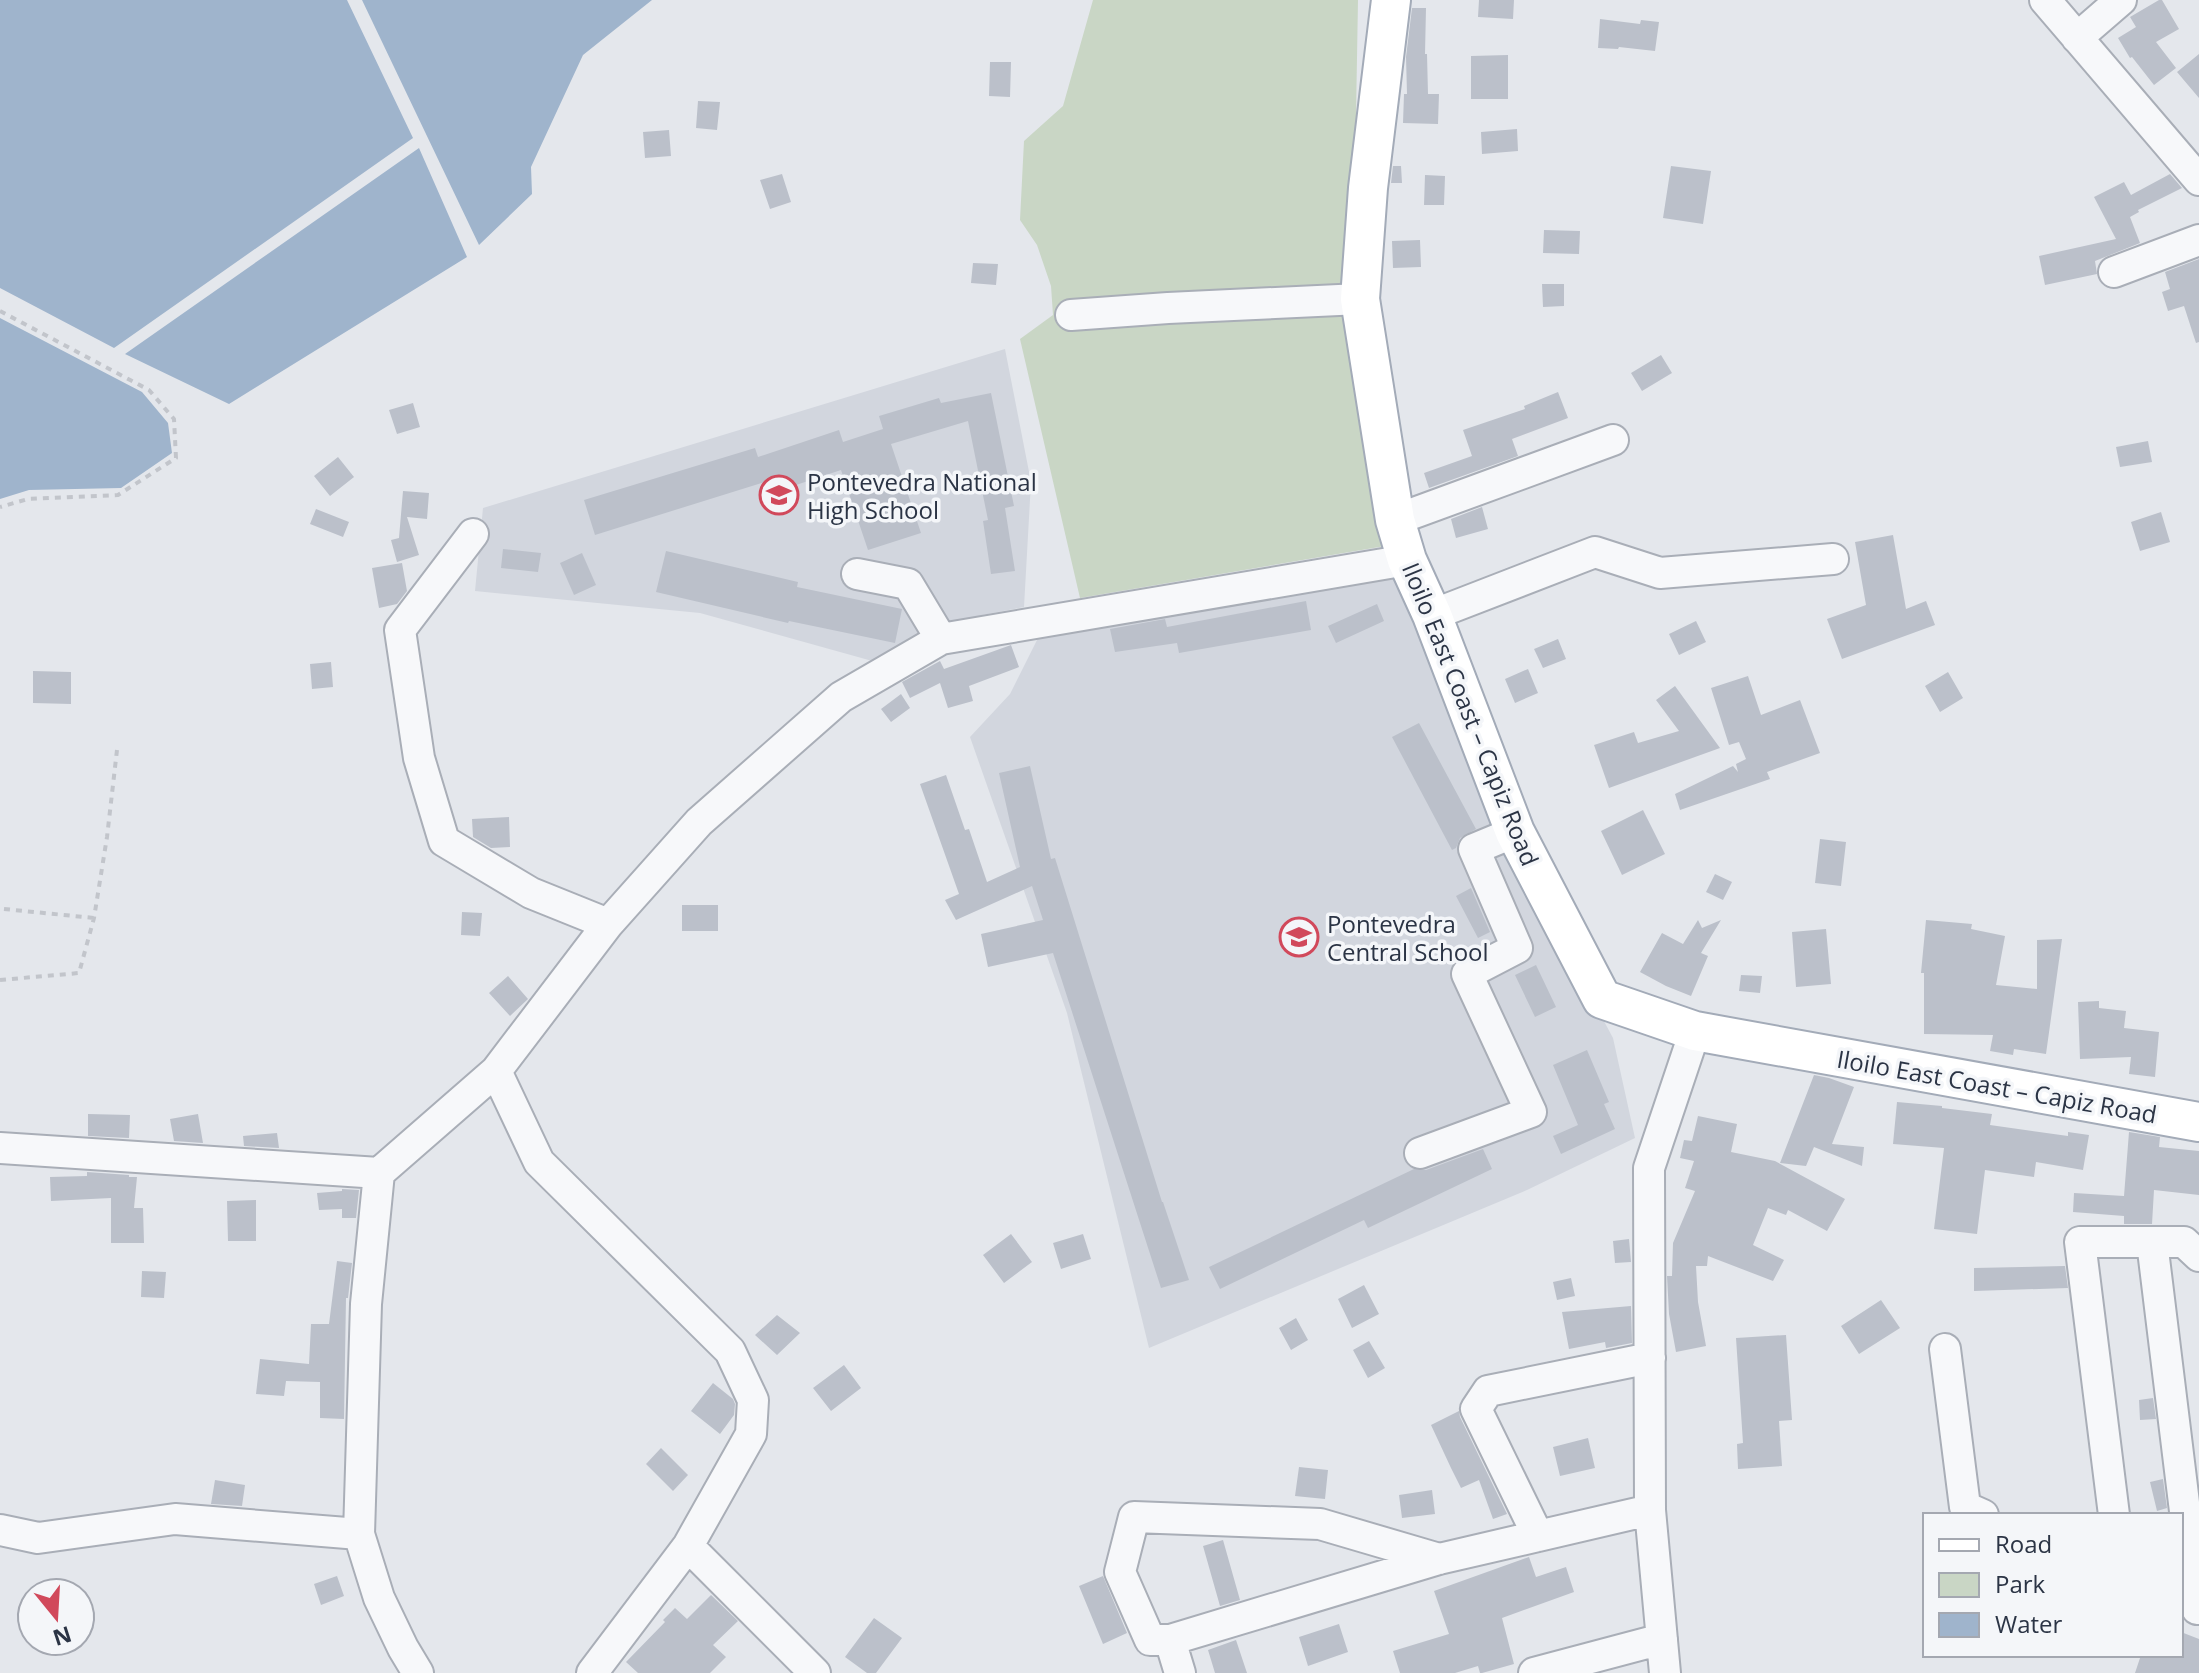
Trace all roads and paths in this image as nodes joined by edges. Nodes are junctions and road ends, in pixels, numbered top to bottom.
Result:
1 (1391, 0) edge
2 (2045, 0) edge
3 (2121, 0) edge
4 (2077, 38) junction
5 (2199, 180) edge
6 (2199, 240) edge
7 (2114, 272) dead end
8 (1360, 299) junction
9 (0, 311) edge
10 (1071, 315) dead end
11 (1613, 440) dead end
12 (0, 507) edge
13 (1395, 520) junction
14 (473, 534) dead end
15 (1833, 559) dead end
16 (1407, 560) junction
17 (857, 574) dead end
18 (1432, 615) junction
19 (941, 639) junction
20 (117, 750) dead end
21 (1515, 832) junction
22 (4, 909) dead end
23 (94, 918) junction
24 (608, 924) junction
25 (0, 980) edge
26 (1695, 1031) junction
27 (496, 1071) junction
28 (2199, 1122) edge
29 (0, 1148) edge
30 (1420, 1153) dead end
31 (379, 1173) junction
32 (2152, 1242) junction
33 (2199, 1256) edge
34 (1945, 1349) dead end
35 (1650, 1358) junction
36 (1650, 1510) junction
37 (1978, 1513) edge
38 (2114, 1513) edge
39 (2182, 1513) edge
40 (2183, 1525) edge
41 (0, 1530) edge
42 (359, 1534) junction
43 (1538, 1536) junction
44 (688, 1546) junction
45 (1439, 1559) junction
46 (2192, 1607) edge
47 (1662, 1639) junction
48 (1170, 1640) junction
49 (418, 1673) edge
50 (592, 1673) edge
51 (815, 1673) edge
52 (1180, 1673) edge
53 (1534, 1673) edge
54 (1665, 1673) edge

1 - 8 main road, Iloilo East Coast – Capiz Road
2 - 4 street
3 - 4 street
4 - 5 street
6 - 7 street
8 - 10 street
8 - 13 main road, Iloilo East Coast – Capiz Road
9 - 12 path
11 - 13 street
13 - 16 main road, Iloilo East Coast – Capiz Road
14 - 24 street
15 - 18 street
16 - 18 main road, Iloilo East Coast – Capiz Road
16 - 19 street
17 - 19 street
18 - 21 main road, Iloilo East Coast – Capiz Road
19 - 24 street
20 - 23 path
21 - 26 main road, Iloilo East Coast – Capiz Road
21 - 30 street
22 - 23 path
23 - 25 path
24 - 27 street
26 - 28 main road, Iloilo East Coast – Capiz Road
26 - 35 street
27 - 31 street
27 - 44 street
29 - 31 street
31 - 42 street
32 - 33 street
32 - 38 street
32 - 39 street
34 - 37 street
35 - 36 street
35 - 43 street
36 - 43 street
36 - 47 street
40 - 46 street
41 - 42 street
42 - 49 street
43 - 45 street
44 - 50 street
44 - 51 street
45 - 48 street
45 - 48 street
47 - 53 street
47 - 54 street
48 - 52 street

